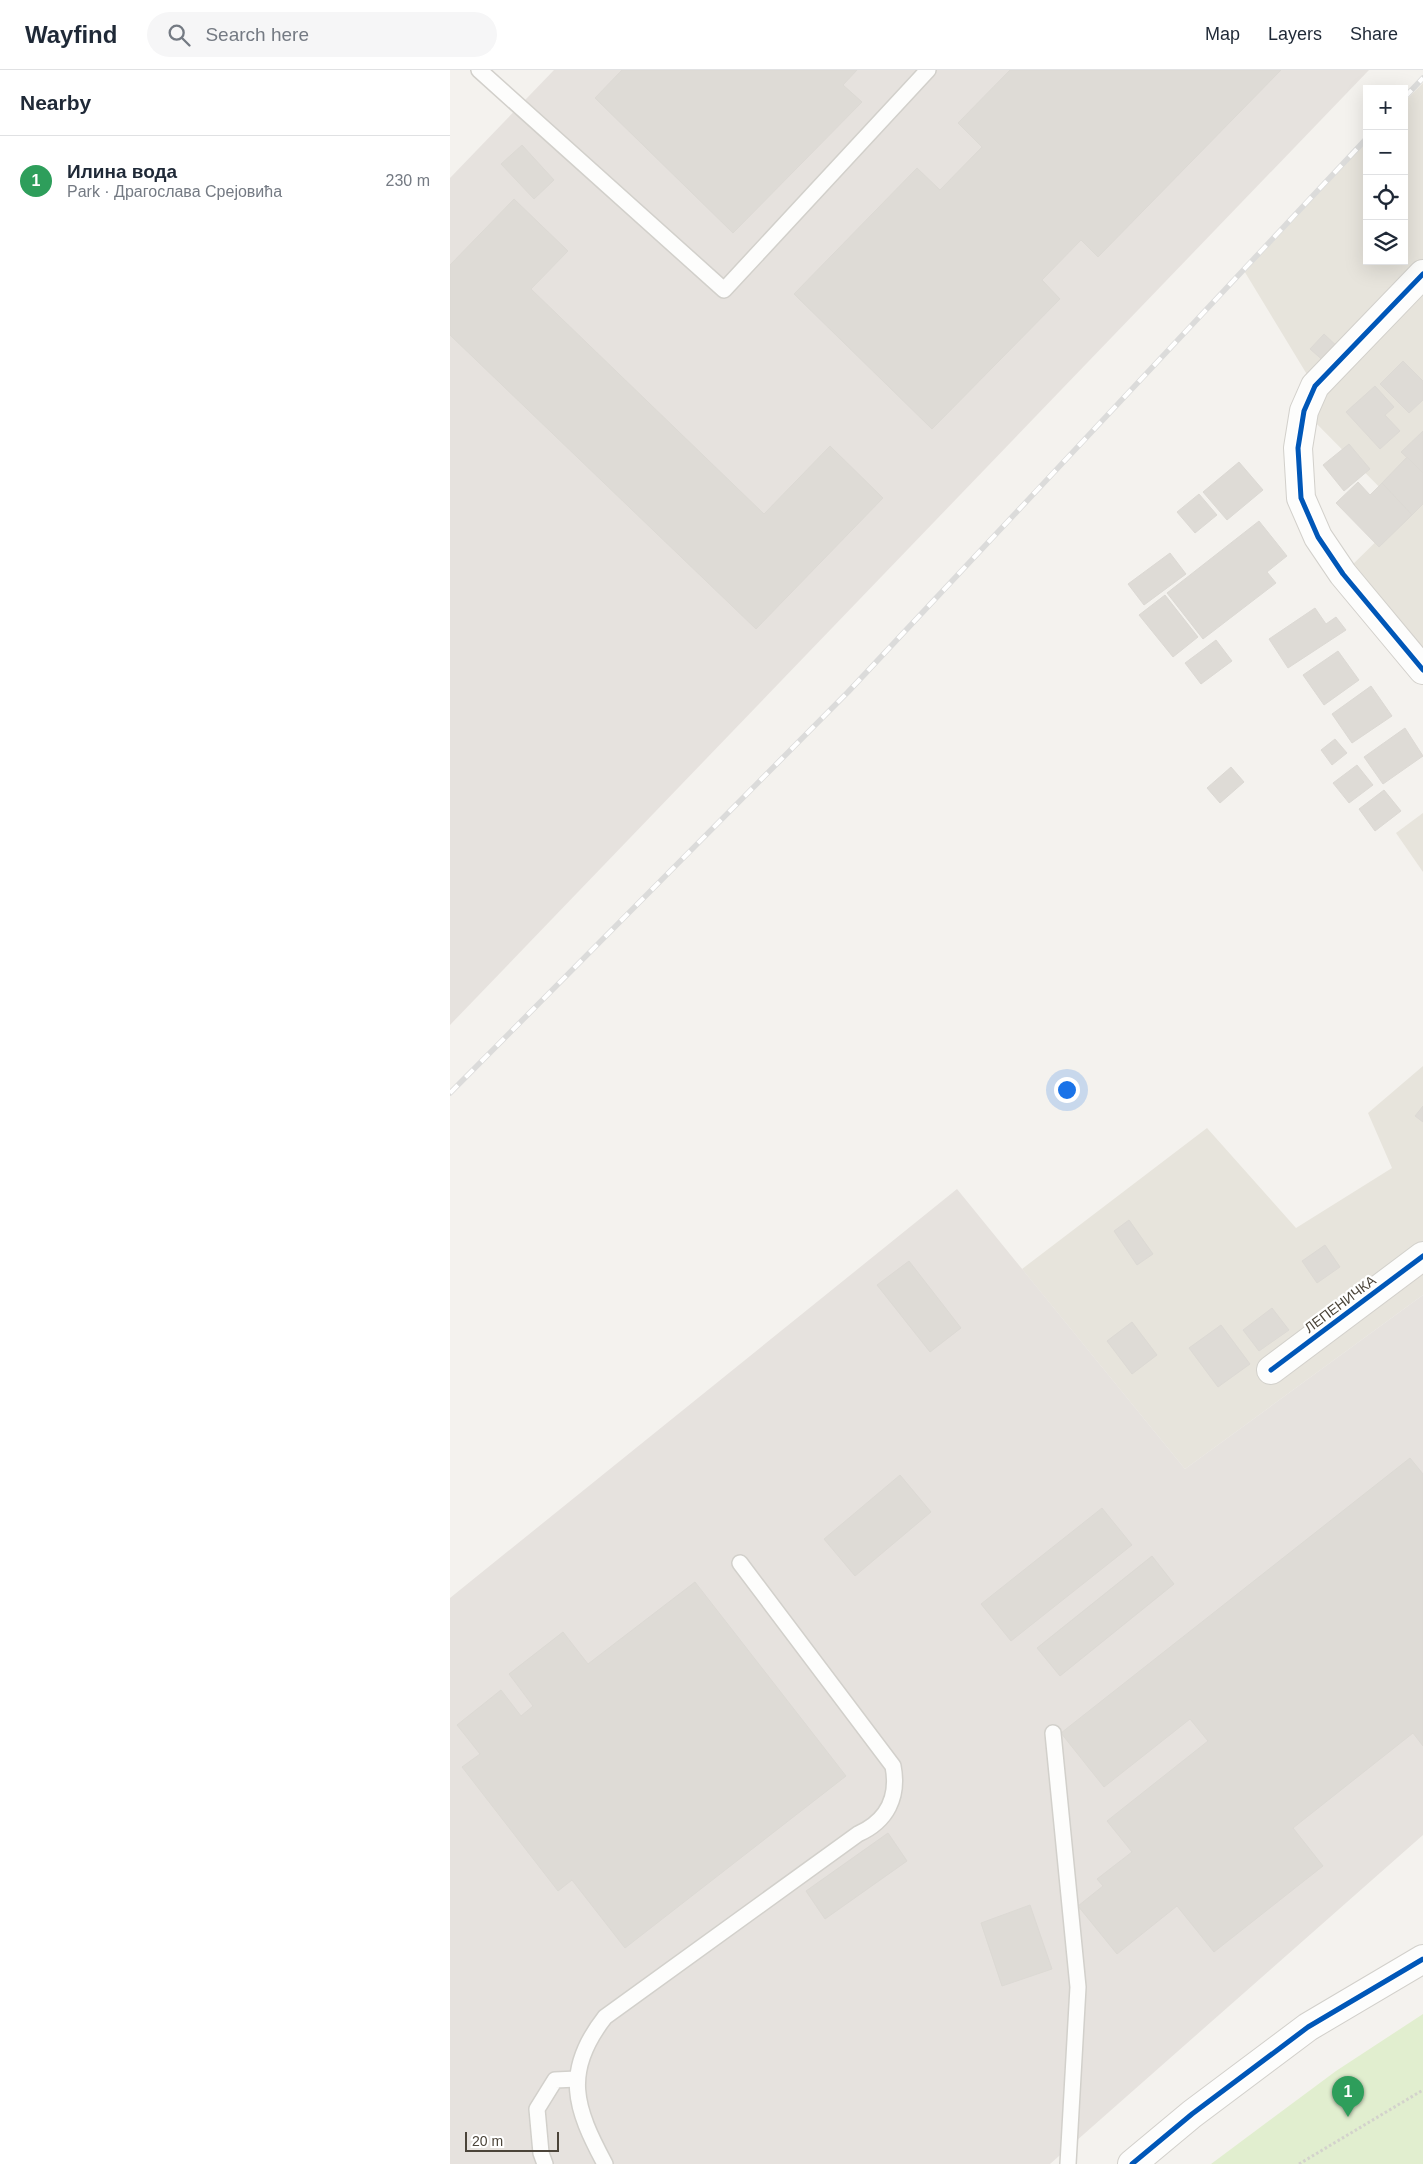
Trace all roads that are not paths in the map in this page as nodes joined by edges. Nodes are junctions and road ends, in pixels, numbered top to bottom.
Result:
1 (479, 70) edge
2 (928, 70) edge
3 (1423, 274) edge
4 (1423, 670) edge
5 (1423, 1256) edge
6 (1271, 1370) dead end
7 (740, 1563) dead end
8 (1053, 1734) dead end
9 (1423, 1959) edge
10 (577, 2078) junction
11 (545, 2164) edge
12 (605, 2164) edge
13 (1068, 2164) edge
14 (1132, 2164) edge

1 - 2 lane
3 - 4 street
5 - 6 street, ЛЕПЕНИЧКА
7 - 10 lane
8 - 13 lane
9 - 14 street
10 - 11 lane
10 - 12 lane

